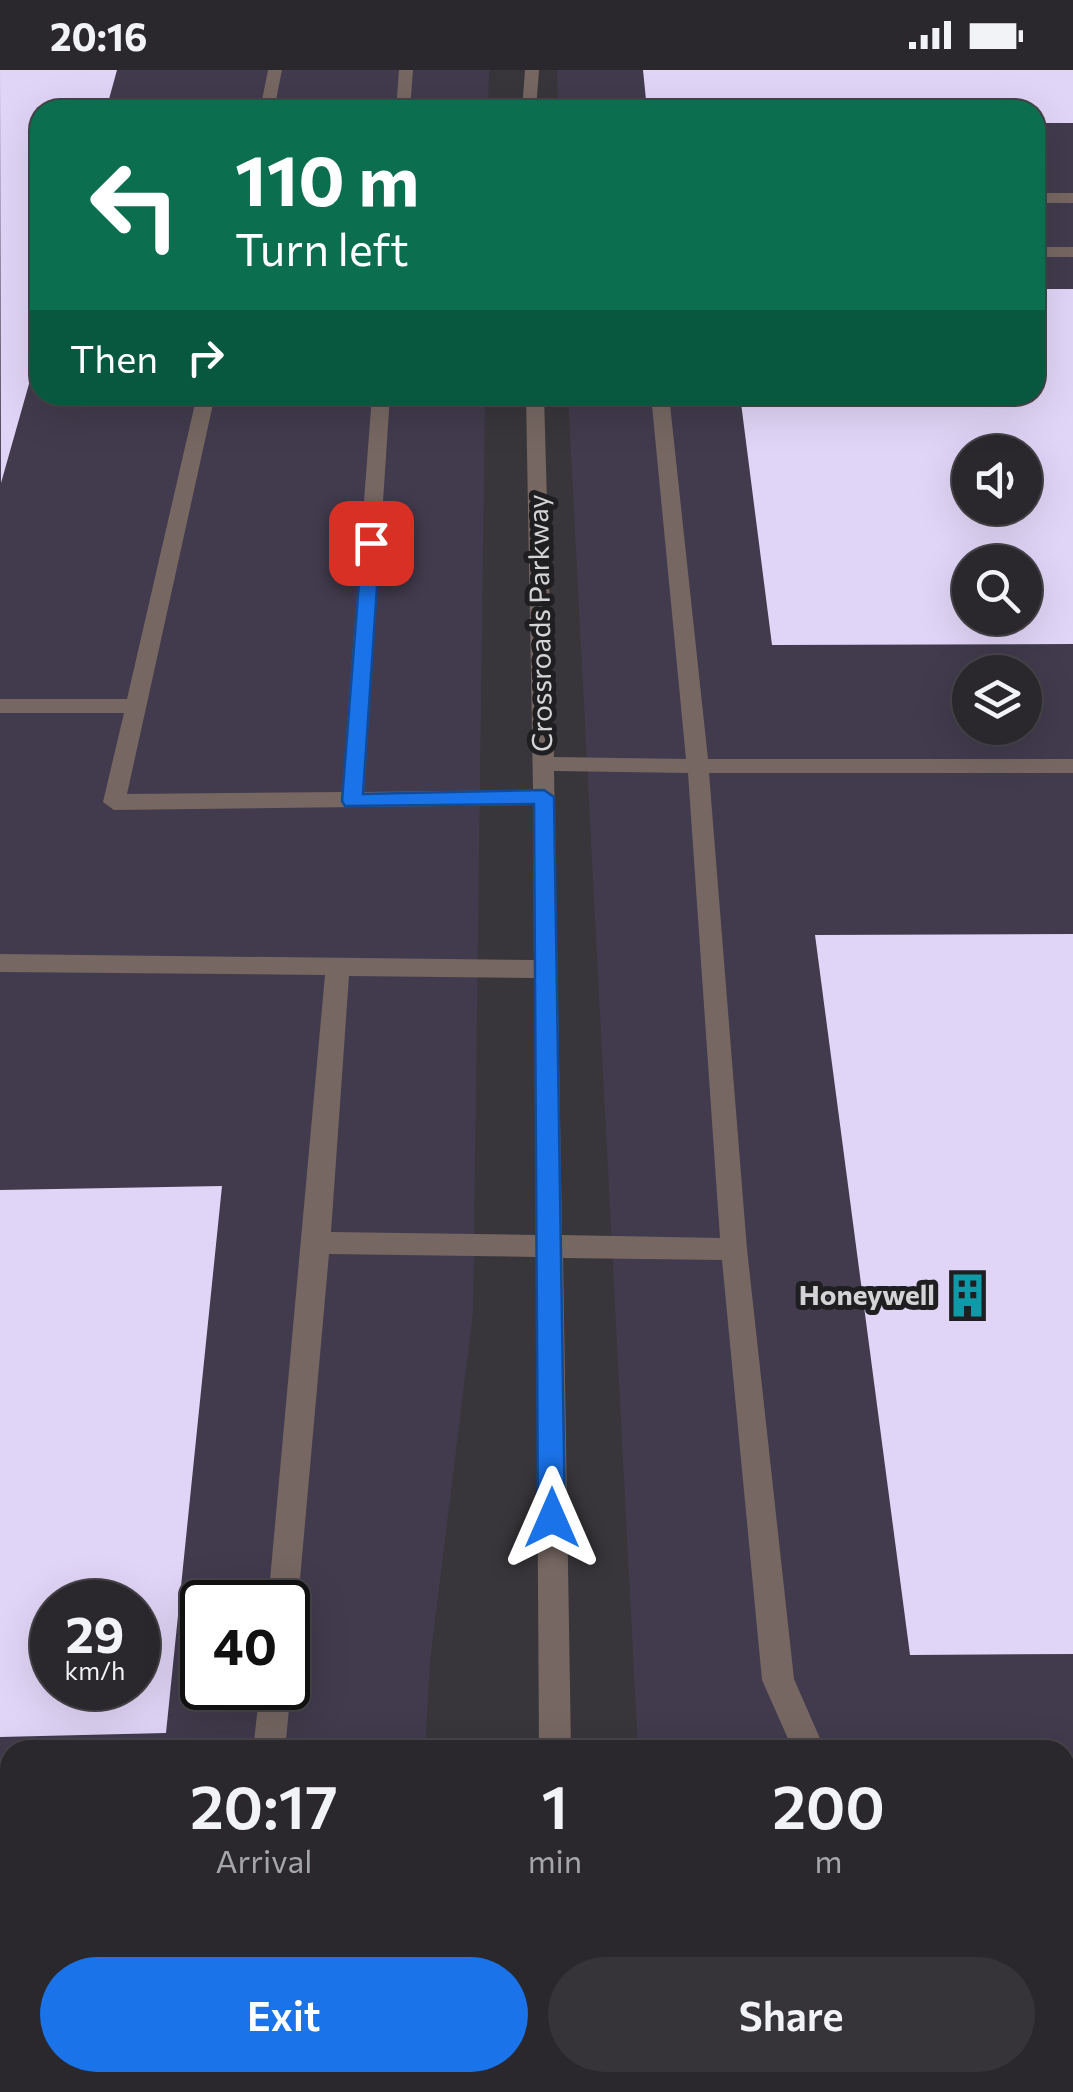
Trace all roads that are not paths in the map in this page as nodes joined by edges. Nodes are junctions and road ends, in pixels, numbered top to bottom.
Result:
1 (275, 70) edge
2 (406, 70) edge
3 (532, 70) edge
4 (269, 100) edge
5 (404, 100) edge
6 (530, 100) edge
7 (1045, 198) edge
8 (1073, 198) edge
9 (1045, 252) edge
10 (1073, 252) edge
11 (204, 405) edge
12 (381, 405) edge
13 (535, 405) edge
14 (661, 405) edge
15 (0, 706) edge
16 (135, 706) junction
17 (543, 764) junction
18 (698, 766) junction
19 (1073, 766) edge
20 (544, 797) junction
21 (352, 801) junction
22 (0, 963) edge
23 (338, 966) junction
24 (546, 969) junction
25 (317, 1244) junction
26 (549, 1248) junction
27 (734, 1250) junction
28 (285, 1580) edge
29 (273, 1710) edge
30 (270, 1740) edge
31 (554, 1740) edge
32 (805, 1740) edge

1 - 4 street
2 - 5 street
3 - 6 street
7 - 8 street
9 - 10 street
11 - 16 street
12 - 21 street
13 - 17 street, Crossroads Parkway
14 - 18 street
15 - 16 street
16 - 21 street
17 - 18 street
17 - 20 street, Crossroads Parkway
18 - 19 street
18 - 27 street
20 - 21 street
20 - 24 street, Crossroads Parkway
22 - 23 street
23 - 24 street
23 - 25 street
24 - 26 street, Crossroads Parkway
25 - 26 street
25 - 28 street
26 - 27 street
26 - 31 street, Crossroads Parkway
27 - 32 street
29 - 30 street

